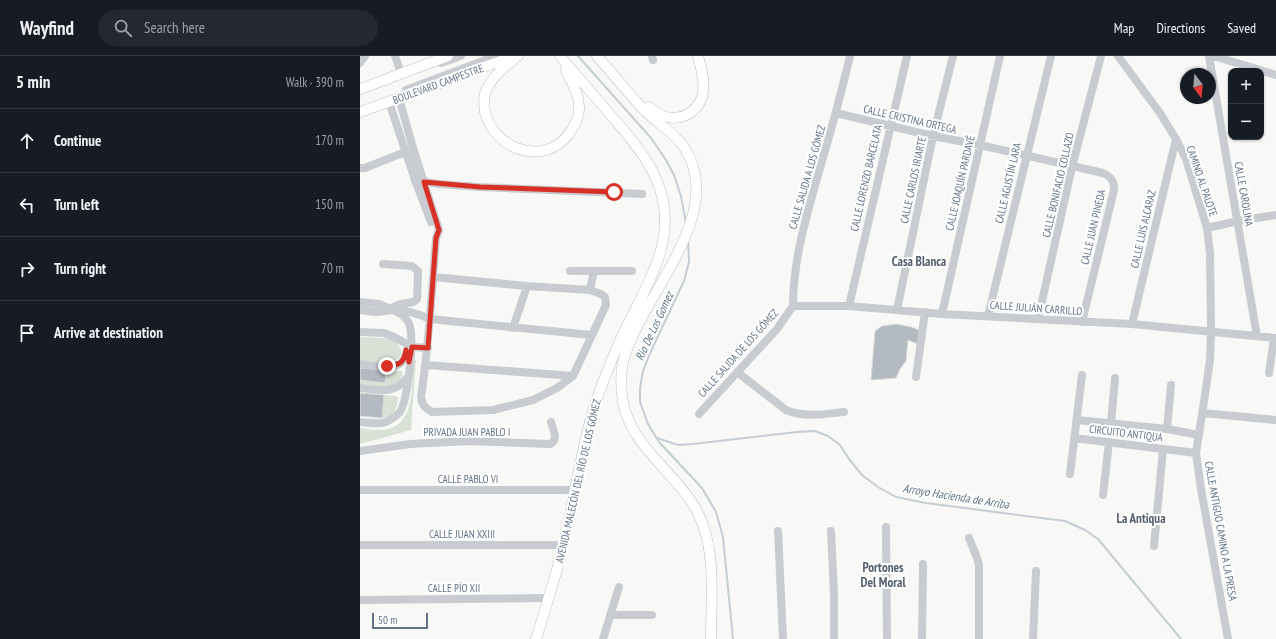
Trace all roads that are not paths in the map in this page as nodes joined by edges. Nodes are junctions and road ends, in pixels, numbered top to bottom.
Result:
1 (364, 56) edge
2 (395, 56) edge
3 (448, 56) edge
4 (461, 56) edge
5 (496, 56) edge
6 (517, 56) edge
7 (597, 56) edge
8 (698, 56) edge
9 (850, 56) edge
10 (907, 56) edge
11 (953, 56) edge
12 (1000, 56) edge
13 (1051, 56) edge
14 (1101, 56) edge
15 (1118, 56) edge
16 (1209, 56) edge
17 (1214, 56) edge
18 (561, 57) edge
19 (360, 63) edge
20 (420, 66) junction
21 (401, 73) junction
22 (1276, 75) edge
23 (360, 82) edge
24 (372, 84) junction
25 (360, 89) edge
26 (627, 90) junction
27 (394, 100) junction
28 (360, 107) edge
29 (360, 112) edge
30 (836, 113) junction
31 (890, 126) junction
32 (933, 136) junction
33 (1176, 139) junction
34 (980, 145) junction
35 (406, 152) junction
36 (1026, 156) junction
37 (1072, 167) junction
38 (360, 168) edge
39 (419, 181) junction
40 (642, 194) dead end
41 (1276, 215) edge
42 (1238, 221) junction
43 (1207, 228) junction
44 (382, 264) dead end
45 (570, 271) dead end
46 (594, 271) junction
47 (632, 271) dead end
48 (433, 277) junction
49 (527, 286) junction
50 (590, 290) junction
51 (360, 302) edge
52 (793, 306) junction
53 (849, 306) junction
54 (392, 309) junction
55 (360, 310) edge
56 (896, 310) junction
57 (925, 312) junction
58 (942, 314) junction
59 (988, 316) junction
60 (430, 319) junction
61 (1038, 320) junction
62 (1082, 322) junction
63 (1132, 324) junction
64 (513, 328) junction
65 (1211, 331) junction
66 (360, 332) edge
67 (592, 335) junction
68 (1257, 336) junction
69 (1275, 338) edge
70 (409, 348) junction
71 (428, 348) junction
72 (360, 364) edge
73 (426, 364) junction
74 (737, 372) junction
75 (1269, 373) dead end
76 (1082, 375) dead end
77 (573, 376) junction
78 (916, 377) dead end
79 (408, 378) junction
80 (1115, 378) dead end
81 (1171, 385) dead end
82 (360, 388) edge
83 (844, 412) dead end
84 (1203, 413) junction
85 (699, 414) dead end
86 (1077, 420) junction
87 (1276, 420) edge
88 (360, 422) edge
89 (551, 422) dead end
90 (1111, 424) junction
91 (1167, 429) junction
92 (1199, 435) junction
93 (1074, 438) junction
94 (1108, 442) junction
95 (1163, 449) junction
96 (360, 451) edge
97 (1196, 452) junction
98 (1070, 474) dead end
99 (360, 490) edge
100 (575, 490) junction
101 (1103, 495) dead end
102 (886, 527) dead end
103 (778, 531) dead end
104 (831, 532) dead end
105 (970, 538) dead end
106 (360, 545) edge
107 (563, 545) junction
108 (1154, 546) dead end
109 (923, 564) dead end
110 (1036, 571) dead end
111 (619, 586) dead end
112 (548, 598) junction
113 (360, 600) edge
114 (610, 615) junction
115 (652, 615) dead end
116 (536, 639) edge
117 (603, 639) edge
118 (711, 639) edge
119 (783, 639) edge
120 (834, 639) edge
121 (888, 639) edge
122 (922, 639) edge
123 (979, 639) edge
124 (1033, 639) edge
125 (1228, 639) edge

1 - 19 street
2 - 21 street
3 - 20 main road, BOULEVARD CAMPESTRE
4 - 20 street
5 - 28 street
6 - 18 main road
6 - 27 main road, BOULEVARD CAMPESTRE
7 - 26 main road
8 - 26 main road
9 - 30 street, CALLE SALIDA A LOS GÓMEZ
10 - 31 street, CALLE LORENZO BARCELATA
11 - 32 street, CALLE CARLOS IRIARTE
12 - 34 street, CALLE JOAQUÍN PARDAVÉ
13 - 36 street, CALLE AGUSTÍN LARA
14 - 37 street, CALLE BONIFACIO COLLAZO
15 - 33 street, CAMINO AL PALOTE
16 - 42 street, CALLE CAROLINA
17 - 22 street
18 - 100 main road, AVENIDA MALECÓN DEL RÍO DE LOS GÓMEZ
20 - 21 main road, BOULEVARD CAMPESTRE
21 - 24 main road, BOULEVARD CAMPESTRE
23 - 24 street
24 - 25 main road, BOULEVARD CAMPESTRE
26 - 118 main road
27 - 29 main road, BOULEVARD CAMPESTRE
27 - 35 street
27 - 39 street
30 - 31 street, CALLE CRISTINA ORTEGA
30 - 52 street, CALLE SALIDA A LOS GÓMEZ
31 - 32 street, CALLE CRISTINA ORTEGA
31 - 53 street, CALLE LORENZO BARCELATA
32 - 34 street, CALLE CRISTINA ORTEGA
32 - 56 street, CALLE CARLOS IRIARTE
33 - 43 street, CAMINO AL PALOTE
33 - 63 street, CALLE LUIS ALCARAZ
34 - 36 street, CALLE CRISTINA ORTEGA
34 - 58 street, CALLE JOAQUÍN PARDAVÉ
35 - 38 street
35 - 39 street
36 - 37 street, CALLE CRISTINA ORTEGA
36 - 59 street, CALLE AGUSTÍN LARA
37 - 61 street, CALLE BONIFACIO COLLAZO
37 - 62 street, CALLE JUAN PINEDA
39 - 40 street
39 - 48 street
41 - 42 street
42 - 43 street
42 - 68 street, CALLE CAROLINA
43 - 65 street, CAMINO AL PALOTE
44 - 54 street
45 - 46 street
46 - 47 street
46 - 50 street
48 - 49 street
48 - 60 street
49 - 50 street
49 - 64 street
50 - 67 street
51 - 54 street
52 - 53 street, CALLE JULIÁN CARRILLO
52 - 74 street, CALLE SALIDA DE LOS GÓMEZ
53 - 56 street, CALLE JULIÁN CARRILLO
54 - 55 street
54 - 60 street
54 - 70 street
56 - 57 street, CALLE JULIÁN CARRILLO
57 - 58 street, CALLE JULIÁN CARRILLO
57 - 78 street
58 - 59 street, CALLE JULIÁN CARRILLO
59 - 61 street, CALLE JULIÁN CARRILLO
60 - 64 street
60 - 71 street
61 - 62 street, CALLE JULIÁN CARRILLO
62 - 63 street, CALLE JULIÁN CARRILLO
63 - 65 street, CALLE JULIÁN CARRILLO
64 - 67 street
65 - 68 street, CALLE JULIÁN CARRILLO
65 - 84 street, CALLE ANTIGUO CAMINO A LA PRESA
66 - 70 street
67 - 77 street
68 - 69 street, CALLE JULIÁN CARRILLO
69 - 75 street
70 - 71 street
70 - 72 street
70 - 79 street
71 - 73 street
73 - 77 street
73 - 77 street
74 - 83 street
74 - 85 street, CALLE SALIDA DE LOS GÓMEZ
76 - 86 street
79 - 82 street
79 - 88 street
80 - 90 street
81 - 91 street
84 - 87 street
84 - 92 street, CALLE ANTIGUO CAMINO A LA PRESA
86 - 90 street, CIRCUITO ANTIQUA
86 - 93 street, CIRCUITO ANTIQUA
89 - 96 street, PRIVADA JUAN PABLO I
90 - 91 street, CIRCUITO ANTIQUA
91 - 92 street, CIRCUITO ANTIQUA
92 - 97 street, CALLE ANTIGUO CAMINO A LA PRESA
93 - 94 street, CIRCUITO ANTIQUA
93 - 98 street
94 - 95 street, CIRCUITO ANTIQUA
94 - 101 street
95 - 97 street, CIRCUITO ANTIQUA
95 - 108 street
97 - 125 street, CALLE ANTIGUO CAMINO A LA PRESA
99 - 100 street, CALLE PABLO VI
100 - 107 main road, AVENIDA MALECÓN DEL RÍO DE LOS GÓMEZ
102 - 121 street
103 - 119 street
104 - 120 street
105 - 123 street
106 - 107 street, CALLE JUAN XXIII
107 - 112 main road, AVENIDA MALECÓN DEL RÍO DE LOS GÓMEZ
109 - 122 street
110 - 124 street
111 - 114 street
112 - 113 street, CALLE PÍO XII
112 - 116 main road, AVENIDA MALECÓN DEL RÍO DE LOS GÓMEZ
114 - 115 street
114 - 117 street

